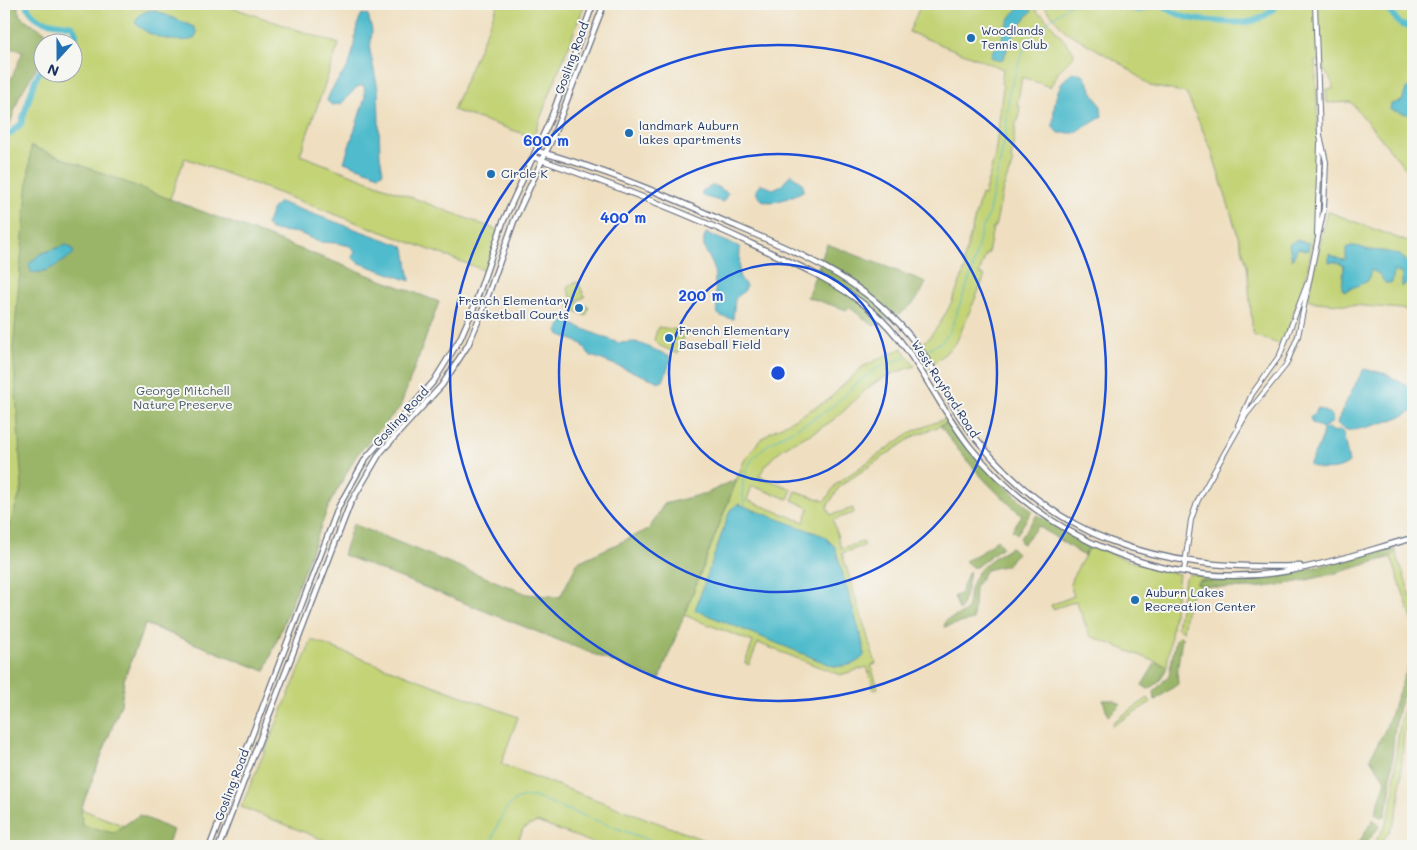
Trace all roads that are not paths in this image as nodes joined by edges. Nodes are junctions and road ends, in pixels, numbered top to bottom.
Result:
1 (593, 4) edge
2 (604, 4) edge
3 (1315, 5) edge
4 (537, 151) junction
5 (546, 153) junction
6 (533, 157) junction
7 (542, 160) junction
8 (801, 256) junction
9 (797, 264) junction
10 (1311, 272) junction
11 (1235, 433) junction
12 (1413, 538) edge
13 (1185, 562) junction
14 (1309, 566) junction
15 (1184, 572) junction
16 (210, 846) edge
17 (219, 846) edge

1 - 4 main road, Gosling Road
2 - 5 main road, Gosling Road
3 - 10 street
4 - 5 main road, West Rayford Road
4 - 6 main road, Gosling Road
5 - 7 main road, Gosling Road
5 - 8 main road, West Rayford Road
6 - 7 main road, West Rayford Road
6 - 16 main road, Gosling Road
7 - 9 main road, West Rayford Road
7 - 17 main road, Gosling Road
8 - 9 main road
8 - 13 main road, West Rayford Road
9 - 15 main road, West Rayford Road
10 - 11 street
10 - 11 street
11 - 13 street
12 - 14 main road, West Rayford Road
13 - 14 main road, West Rayford Road
13 - 15 street
14 - 15 main road, West Rayford Road

